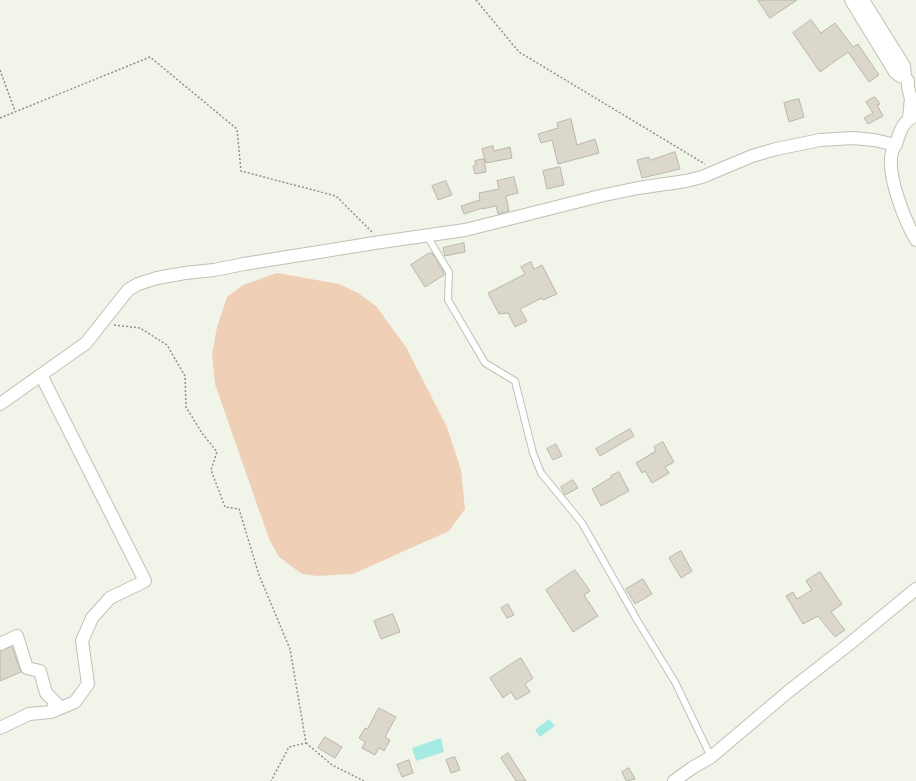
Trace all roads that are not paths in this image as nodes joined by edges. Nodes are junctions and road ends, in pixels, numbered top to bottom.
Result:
1 (850, 0) edge
2 (863, 0) edge
3 (910, 79) edge
4 (913, 117) edge
5 (896, 145) junction
6 (428, 236) junction
7 (916, 240) edge
8 (40, 375) junction
9 (0, 404) edge
10 (916, 590) edge
11 (0, 644) edge
12 (51, 712) junction
13 (0, 728) edge
14 (711, 757) junction
15 (674, 781) edge

1 - 3 street
2 - 3 street
3 - 4 street
4 - 5 street
5 - 6 street
5 - 7 street
6 - 8 street
6 - 14 lane
8 - 9 street
8 - 12 street
10 - 14 street
11 - 12 street
12 - 13 street
14 - 15 street

